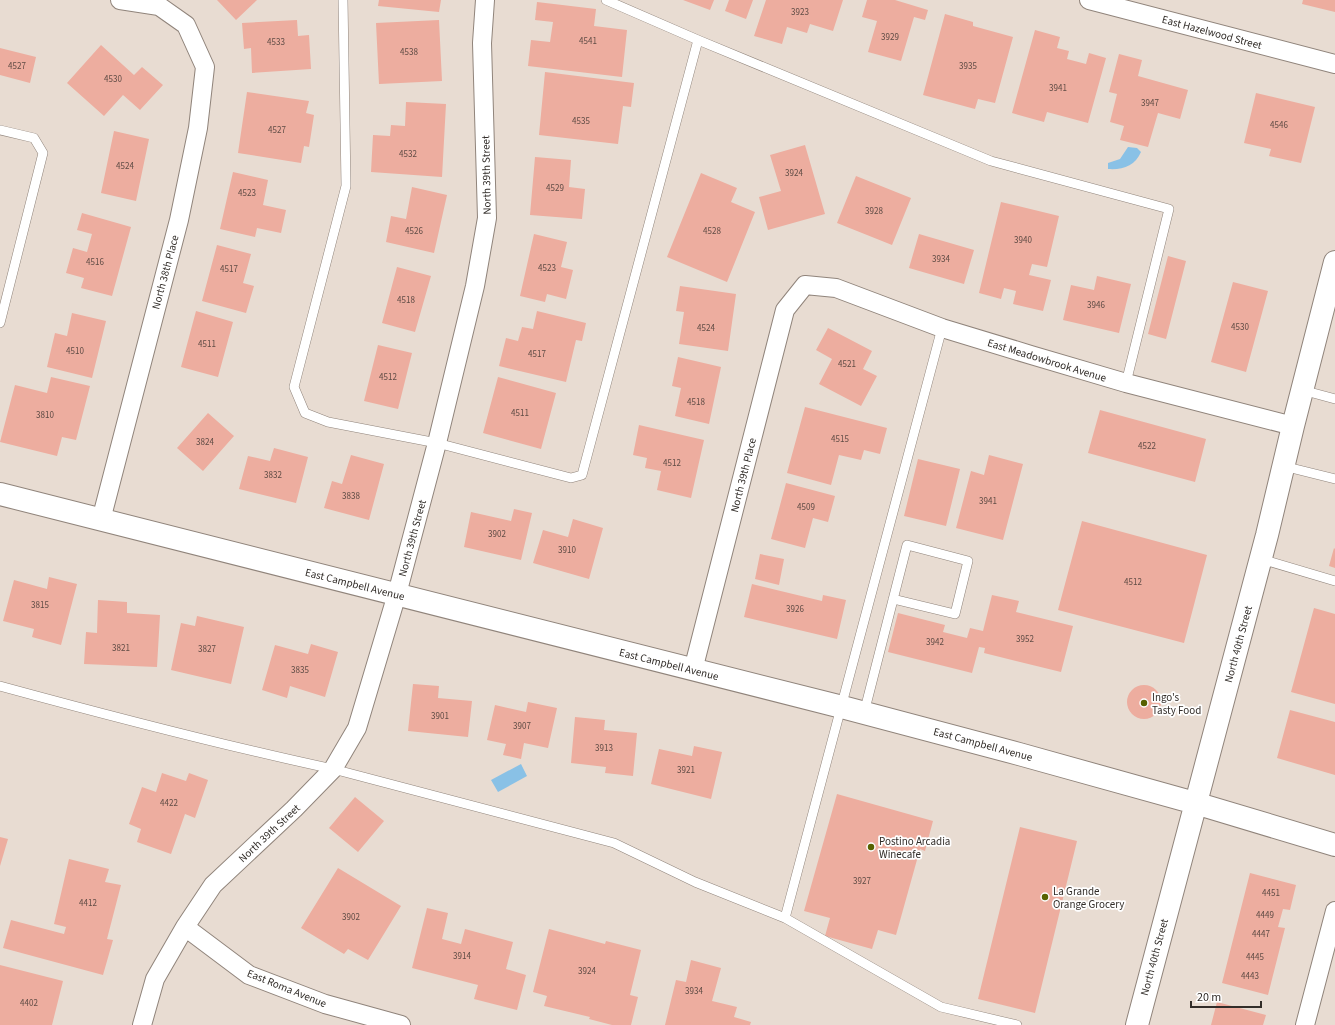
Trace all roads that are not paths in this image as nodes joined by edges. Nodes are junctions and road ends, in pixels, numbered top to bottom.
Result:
1 (120, 0) edge
2 (343, 0) edge
3 (485, 0) edge
4 (606, 0) edge
5 (1089, 0) edge
6 (698, 40) junction
7 (1335, 64) edge
8 (0, 130) edge
9 (1335, 262) edge
10 (805, 285) joint
11 (0, 323) edge
12 (942, 328) junction
13 (1126, 383) junction
14 (1302, 390) junction
15 (1335, 399) edge
16 (1293, 426) junction
17 (437, 443) junction
18 (1283, 466) junction
19 (1335, 479) edge
20 (0, 494) edge
21 (101, 520) junction
22 (1261, 559) junction
23 (1335, 581) edge
24 (397, 594) junction
25 (893, 599) junction
26 (693, 670) junction
27 (0, 686) edge
28 (842, 707) junction
29 (864, 713) junction
30 (333, 769) junction
31 (1195, 803) junction
32 (1335, 845) edge
33 (1335, 910) edge
34 (785, 918) junction
35 (185, 927) junction
36 (392, 1024) edge
37 (142, 1025) edge
38 (1017, 1025) edge
39 (1136, 1025) edge
40 (1305, 1025) edge

1 - 21 street, North 38th Place
2 - 17 lane
3 - 17 street, North 39th Street
4 - 6 lane
5 - 7 street, East Hazelwood Street
6 - 13 lane
6 - 17 lane
8 - 11 lane
9 - 14 street, North 40th Street
10 - 12 street, East Meadowbrook Avenue
10 - 26 street, North 39th Place
12 - 13 street, East Meadowbrook Avenue
12 - 28 lane
13 - 16 street, East Meadowbrook Avenue
14 - 15 lane
14 - 16 street, North 40th Street
16 - 18 street, North 40th Street
17 - 24 street, North 39th Street
18 - 19 lane
18 - 22 street, North 40th Street
20 - 21 street, East Campbell Avenue
21 - 24 street, East Campbell Avenue
22 - 23 lane
22 - 31 street, North 40th Street
24 - 26 street, East Campbell Avenue
24 - 30 street, North 39th Street
25 - 25 lane
25 - 29 lane
26 - 28 street, East Campbell Avenue
27 - 30 lane
28 - 29 street, East Campbell Avenue
28 - 34 lane
29 - 31 street, East Campbell Avenue
30 - 34 lane
30 - 35 street, North 39th Street
31 - 32 street, East Campbell Avenue
31 - 39 street, North 40th Street
33 - 40 street
34 - 38 lane
35 - 36 street, East Roma Avenue
35 - 37 street, North 39th Street

